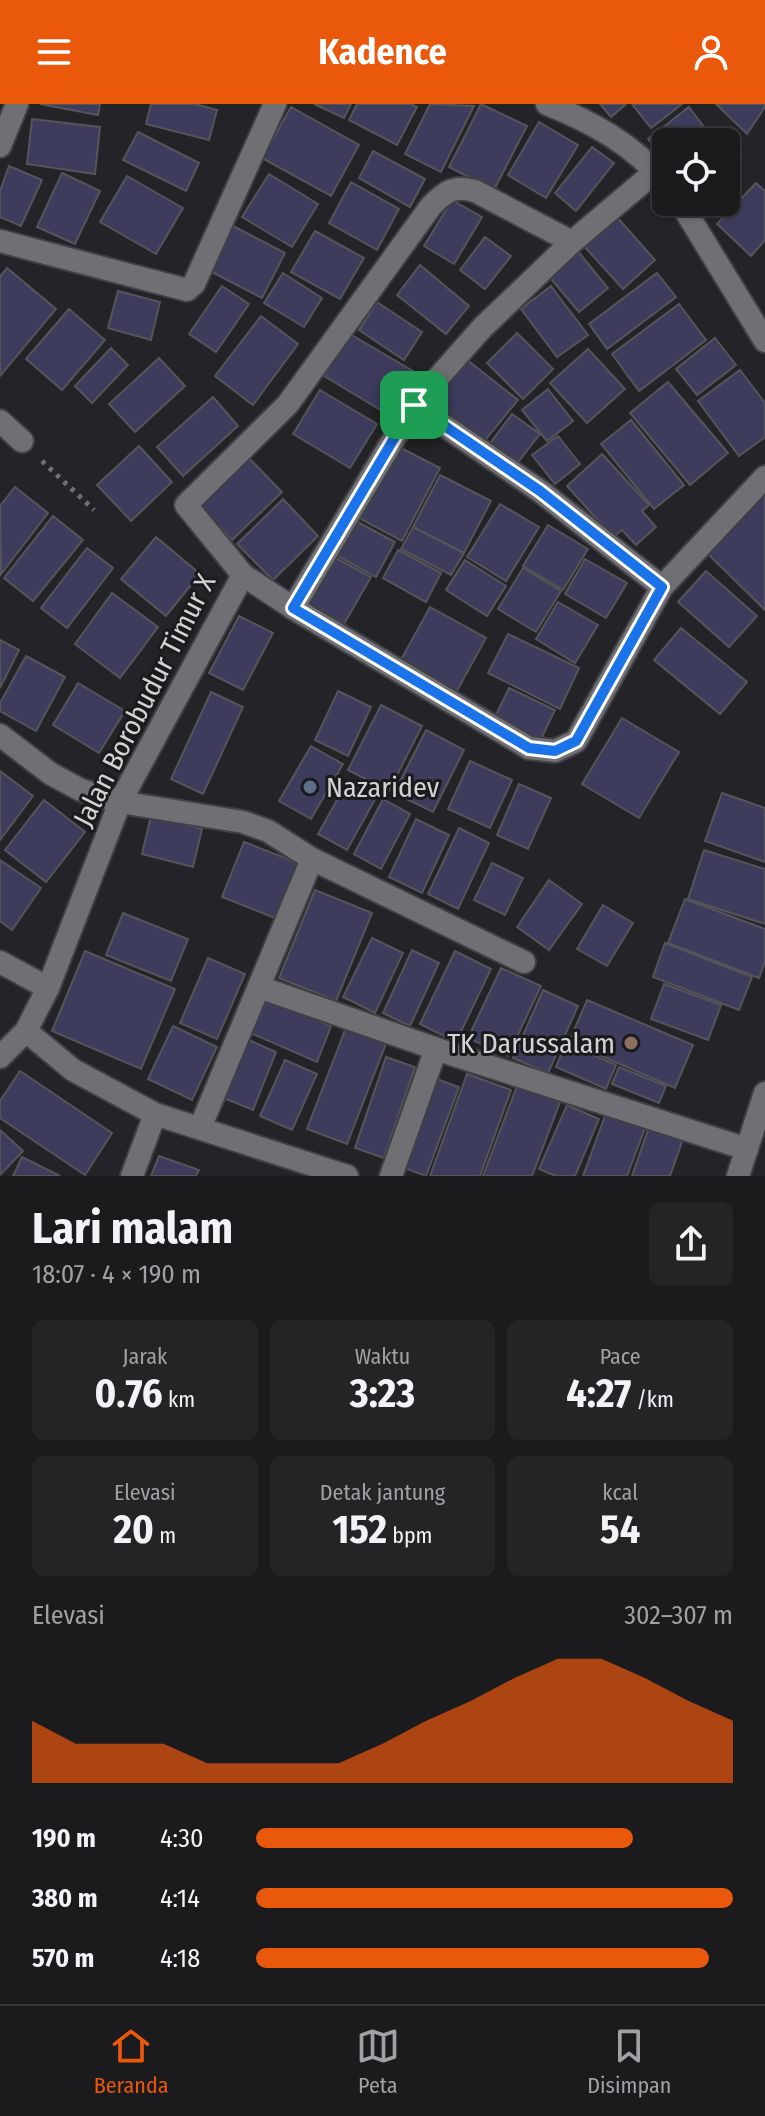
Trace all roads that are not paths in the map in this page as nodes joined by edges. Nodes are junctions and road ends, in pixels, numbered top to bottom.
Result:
1 (17, 104) edge
2 (275, 104) edge
3 (547, 104) edge
4 (0, 146) edge
5 (652, 168) edge
6 (652, 184) edge
7 (689, 216) edge
8 (0, 241) edge
9 (572, 242) junction
10 (765, 341) edge
11 (414, 405) junction
12 (0, 421) edge
13 (22, 441) road end
14 (765, 477) edge
15 (243, 575) junction
16 (662, 587) junction
17 (293, 608) junction
18 (0, 735) edge
19 (120, 802) junction
20 (312, 859) junction
21 (0, 962) edge
22 (524, 962) dead end
23 (259, 987) junction
24 (48, 988) junction
25 (26, 1031) junction
26 (436, 1049) junction
27 (0, 1057) edge
28 (765, 1093) edge
29 (155, 1114) junction
30 (200, 1128) junction
31 (747, 1149) junction
32 (132, 1176) edge
33 (347, 1176) edge
34 (391, 1176) edge
35 (738, 1176) edge

1 - 4 street
2 - 8 street
3 - 5 street
6 - 9 street
7 - 10 street
9 - 11 street
9 - 15 street
11 - 16 street
11 - 17 street
12 - 13 street
14 - 16 street
15 - 17 street
15 - 19 street, Jalan Borobudur Timur X
16 - 17 street
18 - 19 street
19 - 20 street
19 - 24 street, Jalan Borobudur Timur X
20 - 22 street
20 - 23 street
21 - 24 street
23 - 26 street
23 - 30 street
24 - 25 street, Jalan Borobudur Timur X
25 - 27 street, Jalan Borobudur Timur X
25 - 29 street
26 - 31 street
26 - 34 street
28 - 31 street
29 - 30 street
29 - 32 street
30 - 33 street
31 - 35 street

